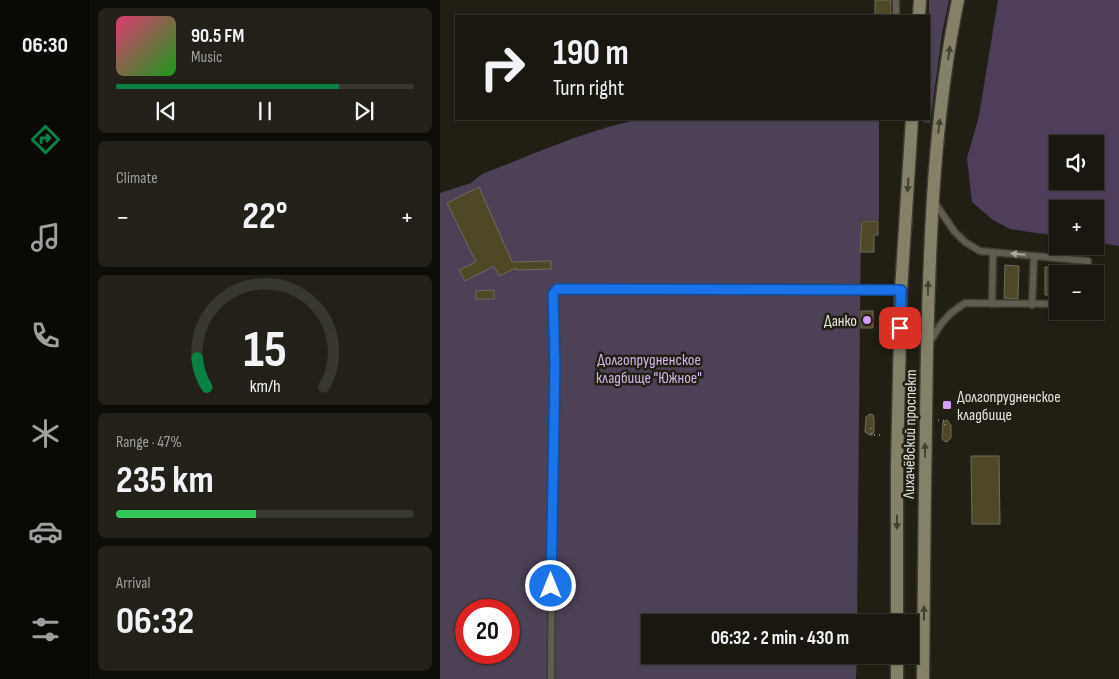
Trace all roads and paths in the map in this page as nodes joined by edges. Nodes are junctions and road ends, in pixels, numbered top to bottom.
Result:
1 (896, 0) edge
2 (920, 0) edge
3 (958, 0) edge
4 (896, 15) edge
5 (919, 15) edge
6 (912, 120) edge
7 (933, 200) junction
8 (993, 252) junction
9 (1034, 256) junction
10 (1088, 265) edge
11 (901, 290) junction
12 (992, 304) junction
13 (1049, 304) edge
14 (1032, 305) junction
15 (927, 350) junction
16 (938, 420) dead end
17 (871, 428) dead end
18 (945, 429) dead end
19 (880, 435) dead end
20 (897, 614) edge
21 (897, 664) edge
22 (551, 679) edge
23 (897, 679) edge
24 (924, 679) edge

1 - 4 lane
2 - 5 main road
7 -> 3 main road, Лихачёвский проспект
6 -> 11 main road, Лихачёвский проспект
7 - 8 lane
15 -> 7 main road, Лихачёвский проспект
9 -> 8 lane
8 - 12 lane
9 - 10 lane
9 - 14 lane
11 -> 20 main road, Лихачёвский проспект
11 - 22 lane
12 - 14 lane
12 - 15 lane
13 - 14 lane
24 -> 15 main road, Лихачёвский проспект
16 - 18 path
17 - 19 path
21 - 23 main road

